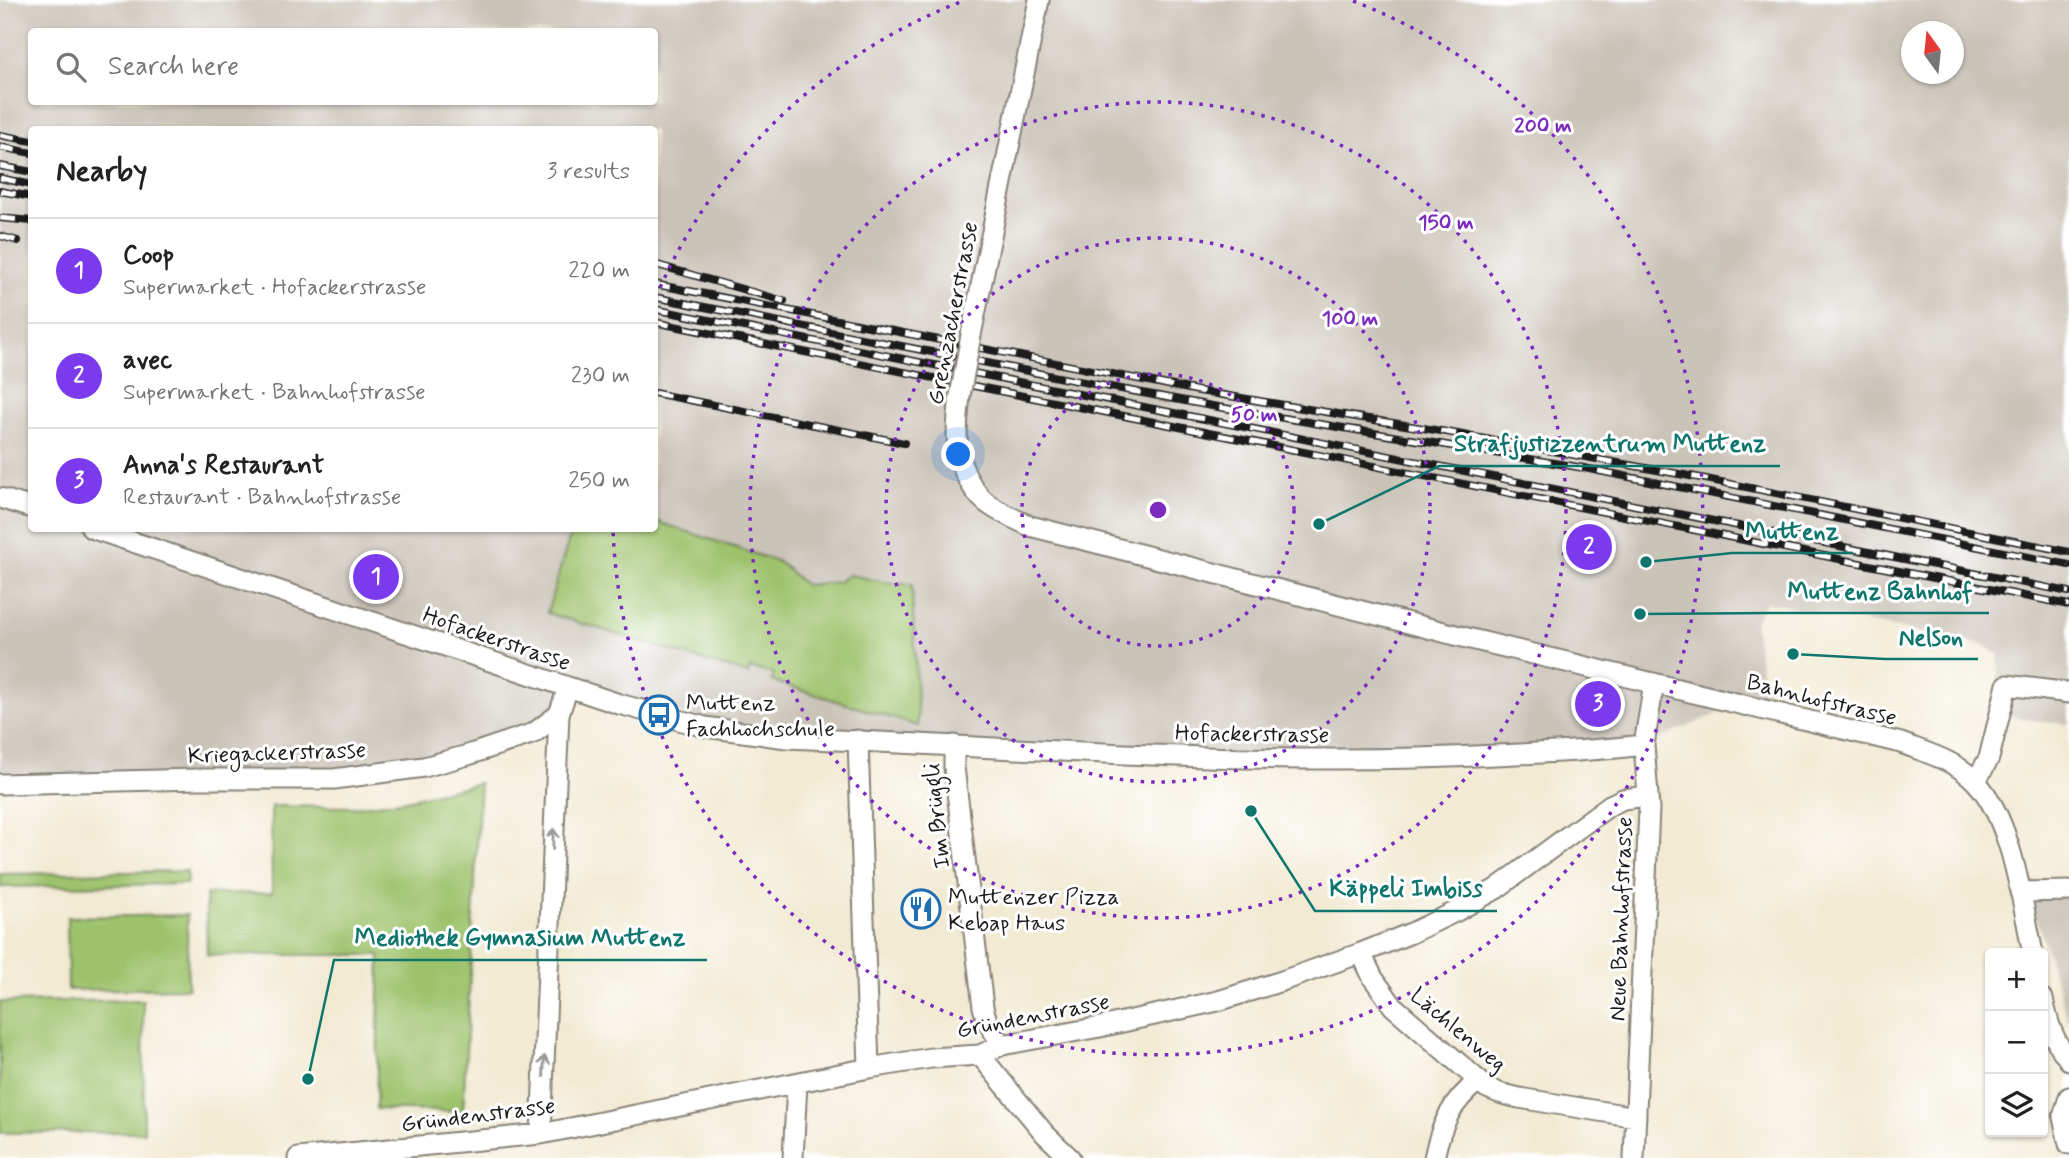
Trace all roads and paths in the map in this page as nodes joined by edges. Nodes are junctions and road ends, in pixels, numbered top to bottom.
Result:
1 (1038, 0) edge
2 (0, 498) edge
3 (28, 507) edge
4 (103, 532) edge
5 (1471, 639) joint
6 (1654, 683) junction
7 (568, 688) junction
8 (2069, 693) edge
9 (559, 714) junction
10 (858, 740) junction
11 (954, 745) junction
12 (1644, 745) junction
13 (1976, 781) junction
14 (0, 784) edge
15 (1648, 796) junction
16 (2069, 891) edge
17 (2020, 892) junction
18 (2032, 948) edge
19 (1361, 953) junction
20 (2046, 1011) edge
21 (1002, 1045) junction
22 (980, 1055) junction
23 (2069, 1060) edge
24 (869, 1068) junction
25 (1478, 1081) junction
26 (797, 1084) junction
27 (2069, 1097) edge
28 (1636, 1117) junction
29 (541, 1134) junction
30 (2069, 1144) edge
31 (298, 1158) edge
32 (793, 1158) edge
33 (1070, 1158) edge
34 (1434, 1158) edge
35 (1634, 1158) edge

1 - 5 street, Grenzacherstrasse, bridge
2 - 3 street
4 - 7 street, Hofackerstrasse
5 - 6 street, Bahnhofstrasse
6 - 12 street, Neue Bahnhofstrasse
6 - 13 street, Bahnhofstrasse
7 - 9 street
7 - 10 street, Hofackerstrasse
8 - 13 street
9 - 14 street, Kriegackerstrasse
29 -> 9 street
10 - 11 street, Hofackerstrasse
10 - 24 street
11 - 12 street, Hofackerstrasse
11 - 21 street, Im Brüggli
12 - 15 street, Neue Bahnhofstrasse
13 - 17 street, Bahnhofstrasse
15 - 19 street, Gründenstrasse
15 - 28 street, Neue Bahnhofstrasse
16 - 17 street
17 - 18 street, Bahnhofstrasse
19 - 21 street, Gründenstrasse
19 - 25 street, Lächlenweg
20 - 23 street
21 - 22 street, Gründenstrasse
22 - 24 street, Gründenstrasse
22 - 33 street
24 - 26 street, Gründenstrasse
25 - 28 street, Lächlenweg
25 - 34 street
26 - 29 street, Gründenstrasse
26 - 32 street
27 - 30 street
28 - 35 street, Neue Bahnhofstrasse
29 - 31 street, Gründenstrasse

